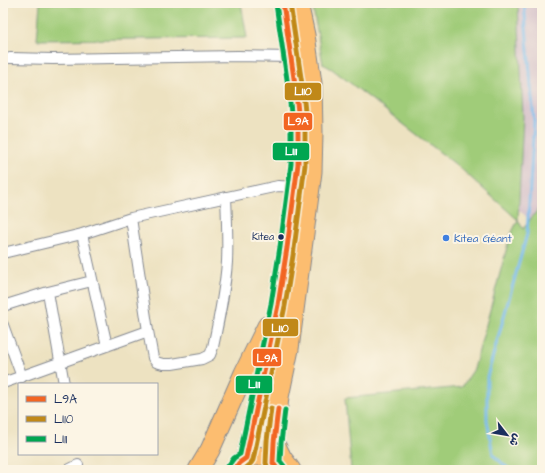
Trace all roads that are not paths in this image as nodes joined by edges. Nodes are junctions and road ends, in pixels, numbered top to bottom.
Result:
1 (283, 3) edge
2 (298, 3) edge
3 (291, 56) junction
4 (10, 58) dead end
5 (296, 187) junction
6 (226, 197) junction
7 (130, 218) junction
8 (82, 234) junction
9 (3, 253) edge
10 (92, 281) junction
11 (48, 292) junction
12 (278, 305) junction
13 (3, 306) edge
14 (3, 325) edge
15 (148, 330) junction
16 (107, 346) junction
17 (61, 363) junction
18 (22, 377) junction
19 (3, 383) edge
20 (64, 383) edge
21 (274, 442) junction
22 (240, 464) edge
23 (78, 465) dead end
24 (276, 467) edge
25 (68, 470) edge
26 (198, 470) edge
27 (291, 470) edge

1 - 3 highway
2 - 21 highway
3 - 4 street
3 - 5 highway
5 - 6 street
5 - 12 highway
6 - 7 street
6 - 15 street
7 - 8 street
7 - 15 street
8 - 9 street
8 - 10 street
10 - 11 street
10 - 16 street
11 - 13 street
11 - 17 street
12 - 22 highway
12 - 26 highway
14 - 18 street
15 - 16 street
16 - 17 street
17 - 18 street
17 - 20 street
18 - 19 street
21 - 24 highway
21 - 27 highway
22 - 24 highway
23 - 25 street

